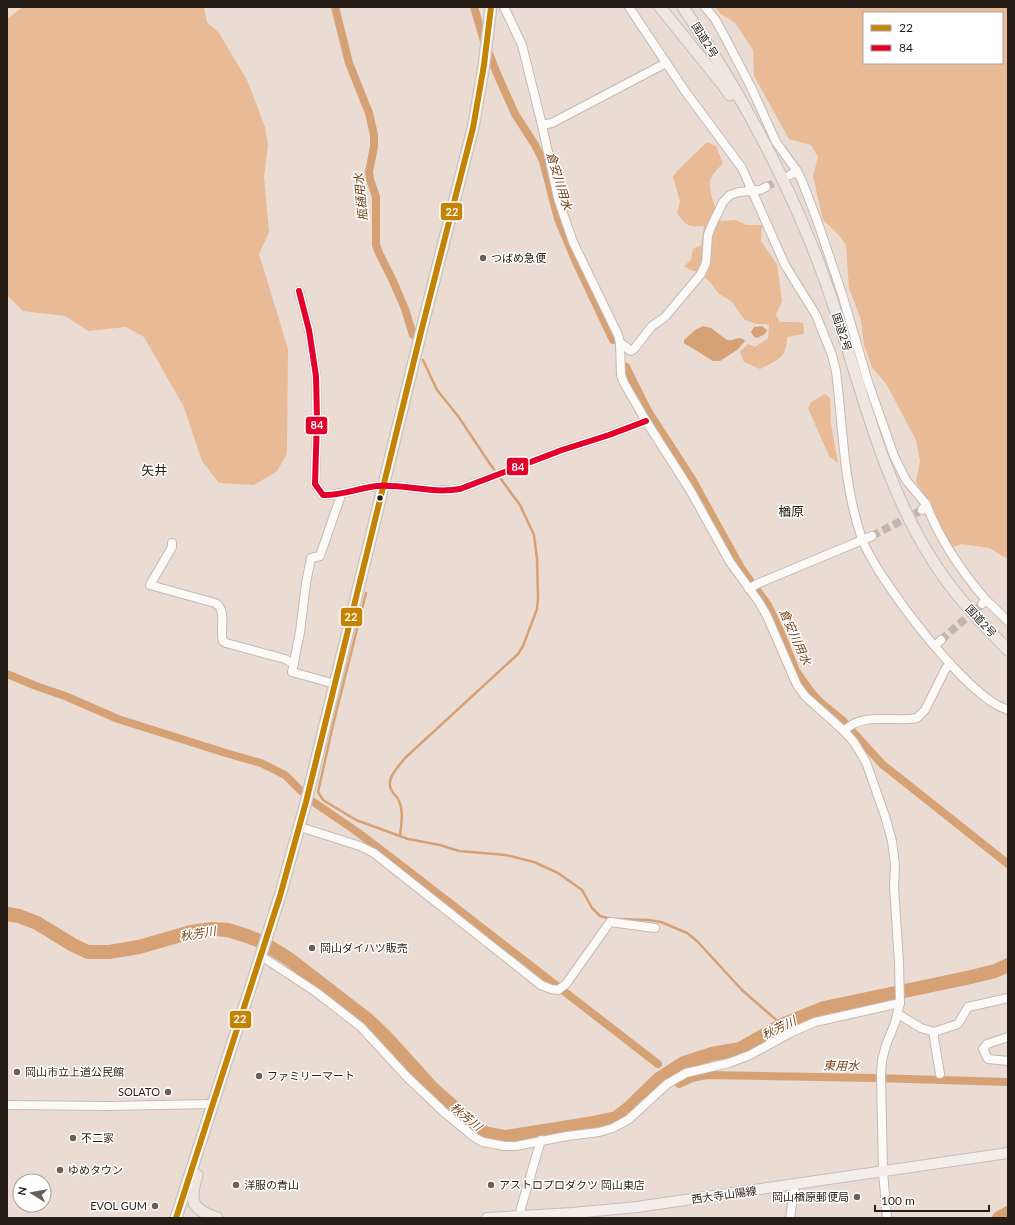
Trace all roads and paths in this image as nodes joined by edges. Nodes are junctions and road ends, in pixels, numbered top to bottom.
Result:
1 (491, 7) edge
2 (504, 7) edge
3 (629, 7) edge
4 (660, 7) edge
5 (683, 7) edge
6 (692, 7) edge
7 (705, 7) edge
8 (697, 28) junction
9 (666, 63) junction
10 (542, 125) junction
11 (761, 135) junction
12 (766, 187) tunnel mouth
13 (753, 190) junction
14 (299, 290) dead end
15 (620, 344) junction
16 (646, 421) junction
17 (383, 486) junction
18 (339, 494) junction
19 (872, 536) tunnel mouth
20 (862, 539) junction
21 (172, 543) dead end
22 (752, 587) junction
23 (1008, 621) edge
24 (941, 640) tunnel mouth
25 (935, 646) junction
26 (1008, 650) edge
27 (294, 664) junction
28 (950, 665) junction
29 (334, 684) junction
30 (1008, 709) edge
31 (847, 728) junction
32 (300, 827) junction
33 (655, 928) dead end
34 (262, 954) junction
35 (1008, 998) edge
36 (900, 1000) junction
37 (898, 1014) junction
38 (934, 1032) junction
39 (1008, 1037) edge
40 (1008, 1061) edge
41 (940, 1074) dead end
42 (212, 1104) junction
43 (7, 1105) edge
44 (204, 1128) junction
45 (541, 1140) junction
46 (1008, 1153) edge
47 (883, 1172) junction
48 (795, 1185) junction
49 (520, 1216) junction
50 (176, 1218) edge
51 (217, 1218) edge
52 (486, 1218) edge
53 (790, 1218) edge
54 (887, 1218) edge

1 - 17 highway
2 - 10 street
3 - 9 street
4 - 11 highway
5 - 8 highway, 国道2号
6 - 8 highway
7 - 23 street
8 - 11 highway, 国道2号
9 - 10 street
9 - 13 street
10 - 15 street
11 - 26 highway, 国道2号
12 - 13 street
13 - 15 street
13 - 20 street
14 - 18 street
15 - 16 street
16 - 17 street
16 - 22 street
17 - 18 street
17 - 29 highway
18 - 27 street
19 - 20 street
20 - 22 street
20 - 25 street
21 - 27 street
22 - 31 street
24 - 25 street
25 - 28 street
27 - 29 street
28 - 30 street
28 - 31 street
29 - 32 highway
31 - 36 street
32 - 33 street
32 - 34 highway
34 - 42 highway
34 - 45 street
35 - 38 street
36 - 37 street
36 - 45 street
37 - 38 street
37 - 47 street
38 - 41 street
39 - 40 street
42 - 43 street
42 - 44 highway
44 - 50 highway
44 - 51 highway
45 - 49 street
46 - 47 main road, 西大寺山陽線
47 - 48 main road, 西大寺山陽線
47 - 54 street
48 - 49 main road, 西大寺山陽線
48 - 53 street
49 - 52 main road, 西大寺山陽線

